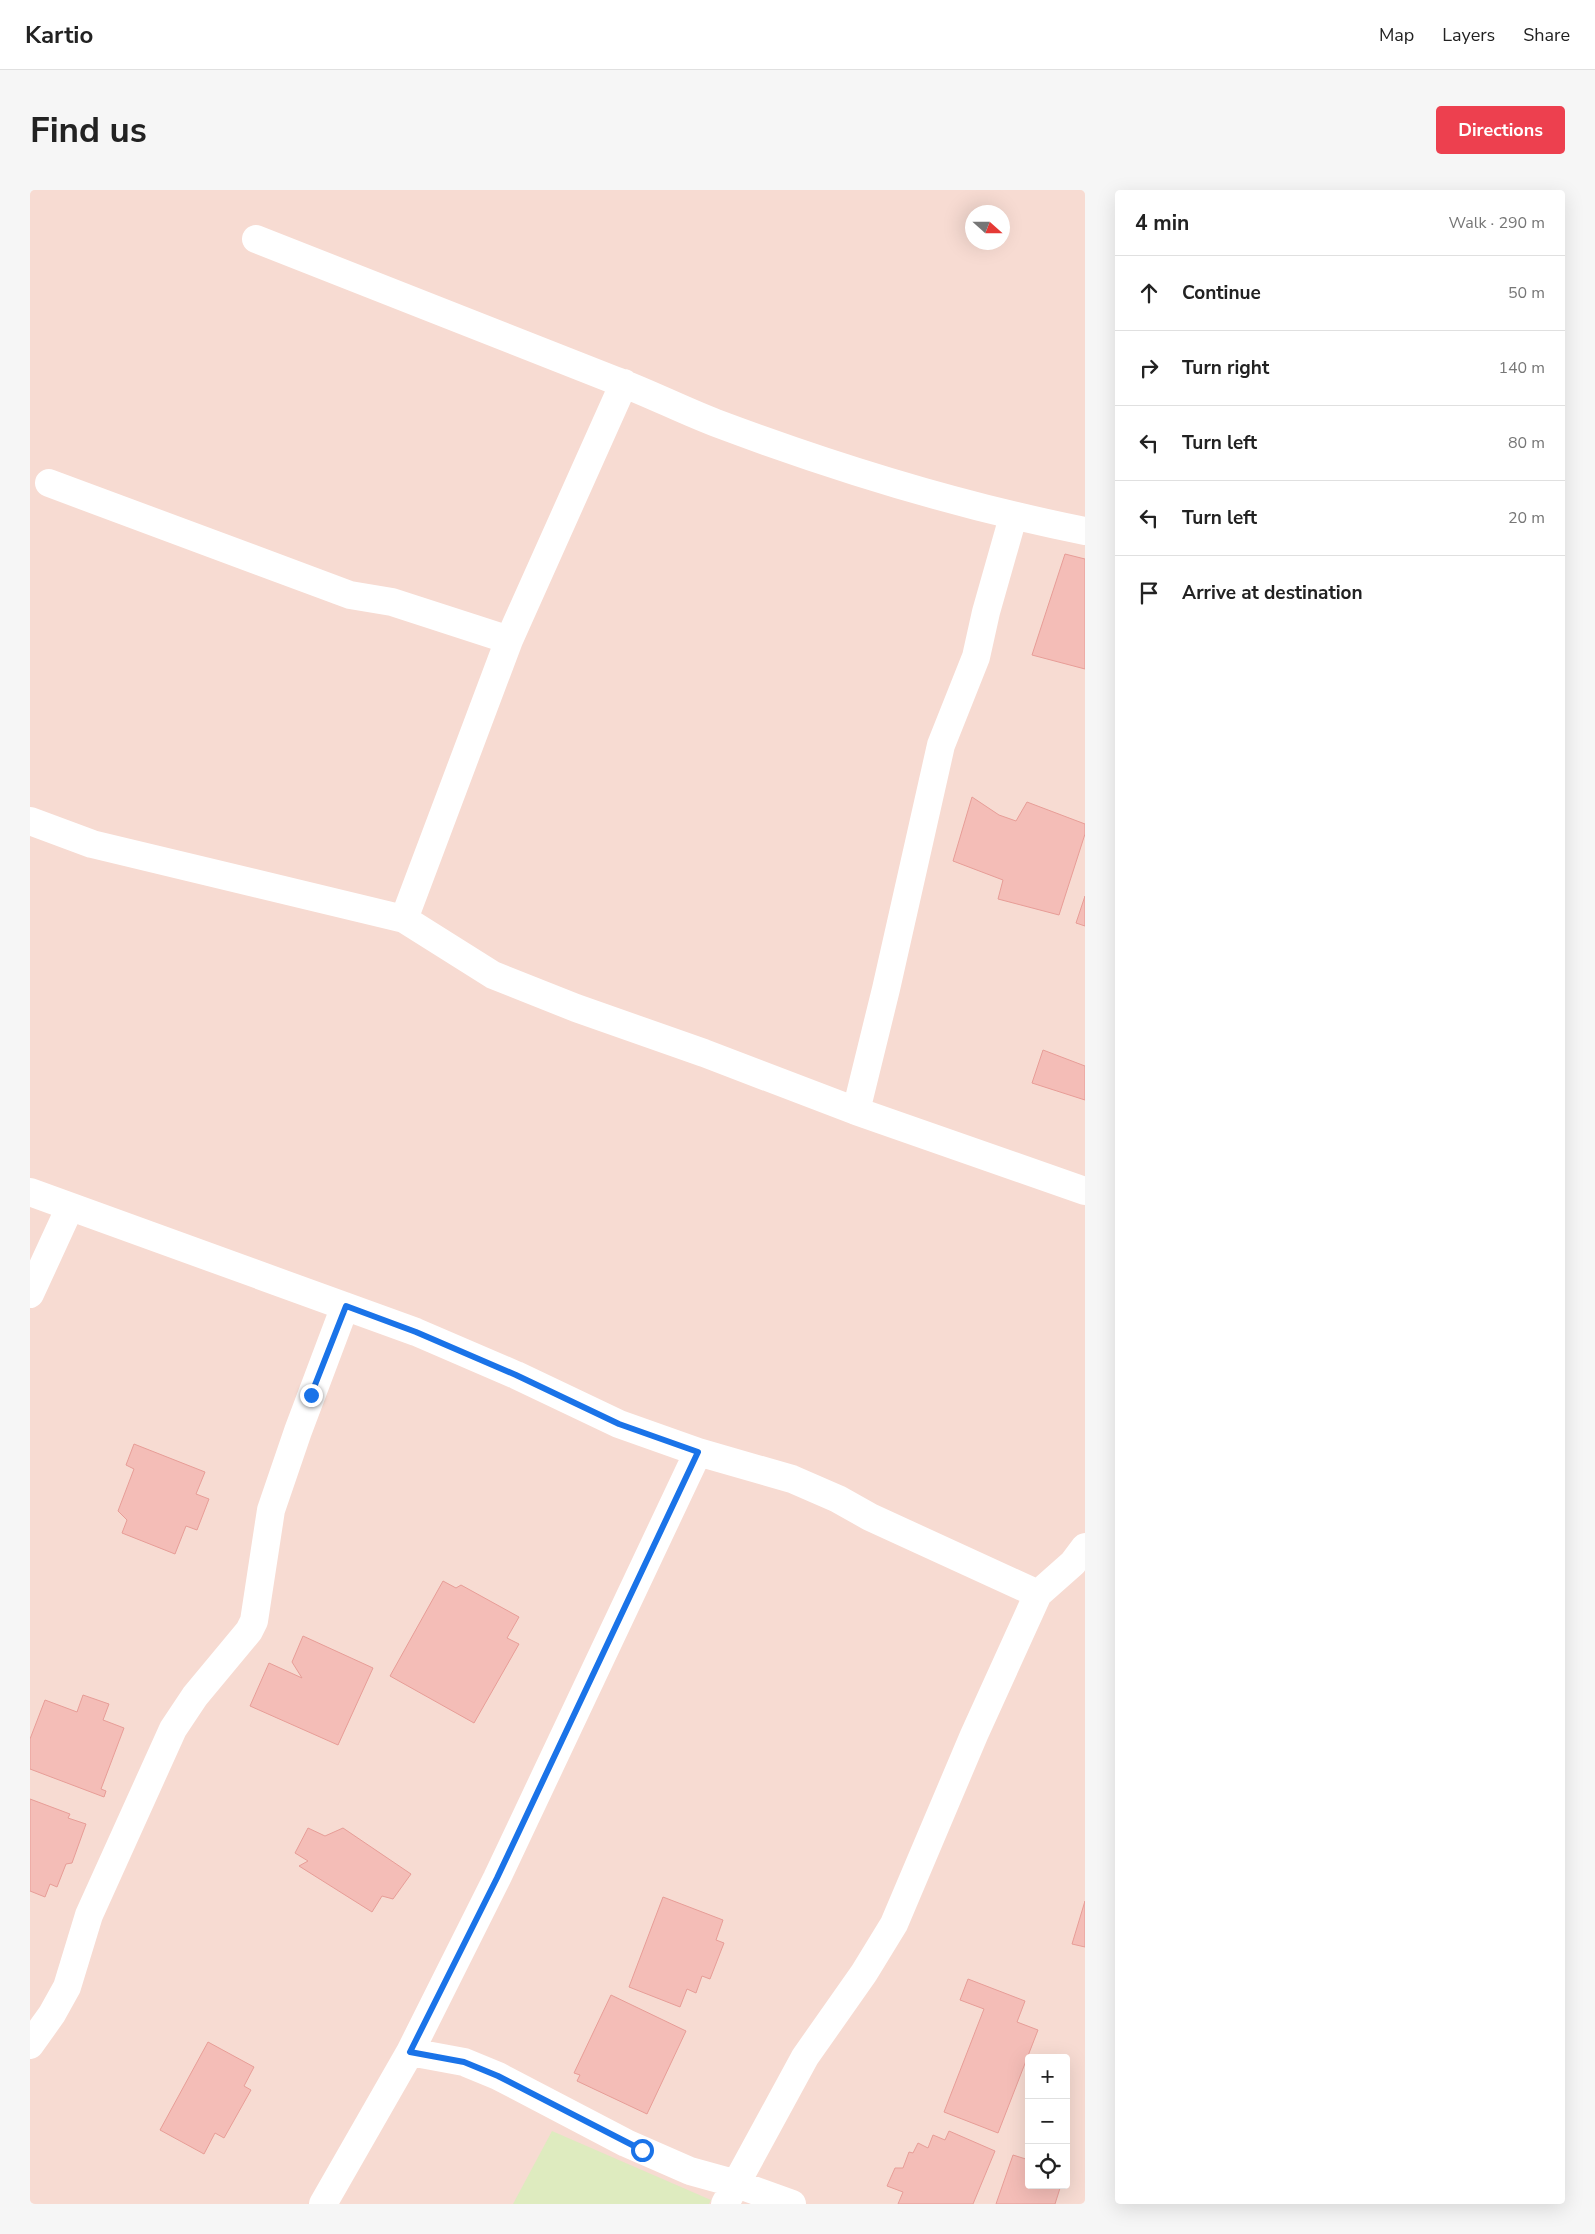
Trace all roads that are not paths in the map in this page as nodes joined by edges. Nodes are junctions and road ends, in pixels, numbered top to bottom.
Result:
1 (256, 239) dead end
2 (624, 383) junction
3 (49, 482) dead end
4 (1013, 517) junction
5 (1085, 531) edge
6 (509, 640) junction
7 (30, 821) edge
8 (404, 919) junction
9 (856, 1110) junction
10 (1085, 1190) edge
11 (30, 1192) edge
12 (70, 1207) junction
13 (30, 1294) edge
14 (346, 1306) junction
15 (698, 1452) junction
16 (1081, 1558) edge
17 (1038, 1594) junction
18 (30, 2044) edge
19 (410, 2052) junction
20 (731, 2194) edge
21 (323, 2204) edge
22 (792, 2204) edge

1 - 2 street
2 - 4 street
2 - 6 street
3 - 6 street
4 - 5 street
4 - 9 street
6 - 8 street
7 - 8 street
8 - 9 street
9 - 10 street
11 - 12 street
12 - 13 street
12 - 14 street
14 - 15 street
14 - 18 street
15 - 17 street
15 - 19 street
16 - 17 street
17 - 20 street
19 - 20 street
19 - 21 street
20 - 22 street

